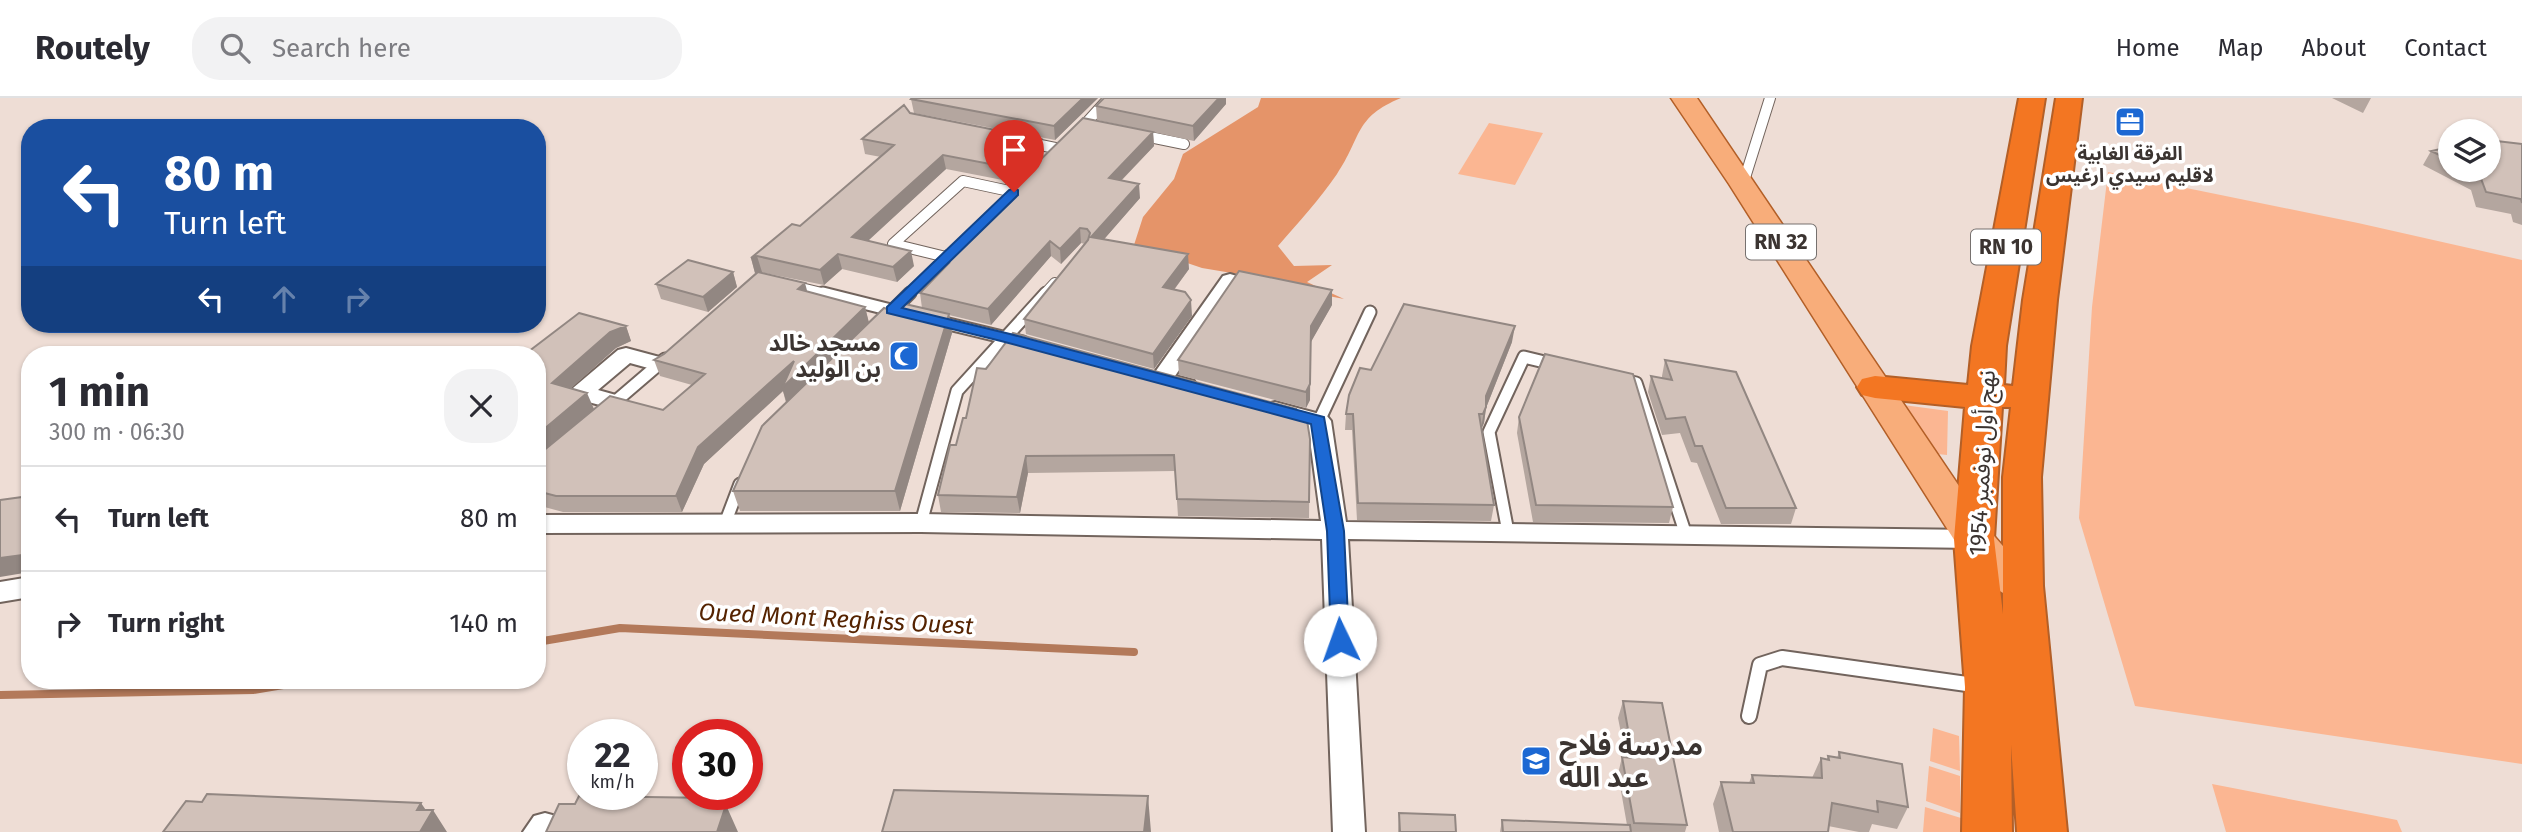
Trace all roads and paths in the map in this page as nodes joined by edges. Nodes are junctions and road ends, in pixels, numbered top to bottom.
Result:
1 (1109, 98) edge
2 (1684, 98) edge
3 (1770, 98) edge
4 (2032, 98) edge
5 (2069, 98) edge
6 (1085, 125) junction
7 (1097, 127) edge
8 (1135, 134) edge
9 (1020, 141) edge
10 (1184, 144) dead end
11 (1060, 149) junction
12 (1051, 158) edge
13 (1023, 184) edge
14 (1743, 184) junction
15 (1014, 192) junction
16 (1004, 201) edge
17 (956, 248) edge
18 (946, 257) junction
19 (1067, 269) edge
20 (1230, 280) edge
21 (787, 285) edge
22 (892, 310) junction
23 (1370, 312) dead end
24 (917, 316) edge
25 (930, 319) edge
26 (882, 320) edge
27 (1005, 337) junction
28 (1031, 344) edge
29 (679, 347) edge
30 (659, 364) junction
31 (1574, 369) edge
32 (1611, 377) edge
33 (1985, 382) junction
34 (1892, 389) junction
35 (2031, 390) junction
36 (1214, 393) edge
37 (615, 402) junction
38 (1253, 404) edge
39 (595, 418) edge
40 (1319, 421) junction
41 (744, 474) edge
42 (921, 523) junction
43 (546, 524) edge
44 (724, 526) junction
45 (1335, 531) junction
46 (1508, 532) junction
47 (1686, 536) junction
48 (1974, 539) junction
49 (2022, 586) junction
50 (21, 588) edge
51 (0, 592) edge
52 (1988, 687) junction
53 (1749, 716) dead end
54 (1349, 832) edge
55 (1987, 832) edge
56 (2042, 832) edge

1 - 6 lane
2 - 14 main road, RN 32
3 - 14 lane
4 - 33 highway, نهج أول نوفمبر 1954 / RN 10
5 - 35 highway, نهج أول نوفمبر 1954 / RN 10
6 - 7 lane
6 - 11 lane
8 - 10 lane
9 - 11 lane
11 - 12 lane
13 - 15 lane
14 - 34 main road, RN 32
15 - 16 lane
15 - 18 lane
17 - 18 lane
18 - 22 lane
19 - 27 lane
20 - 36 street
21 - 22 lane
22 - 24 lane
22 - 26 lane
23 - 40 lane
25 - 27 lane
27 - 28 lane
27 - 42 lane
29 - 30 lane
30 - 37 lane
30 - 37 street
31 - 46 lane
32 - 47 lane
33 - 34 highway
33 - 35 highway
33 - 48 highway, نهج أول نوفمبر 1954 / RN 10
34 - 48 main road, RN 32
35 - 49 highway, نهج أول نوفمبر 1954 / RN 10
37 - 39 lane
38 - 40 street
40 - 45 street
41 - 44 lane
42 - 44 street
42 - 45 street
43 - 44 street
45 - 46 street
45 - 54 street
46 - 47 street
47 - 48 street
48 - 49 main road, RN 32
48 - 52 highway, نهج أول نوفمبر 1954 / RN 10
49 - 56 highway, نهج أول نوفمبر 1954 / RN 10
50 - 51 street
52 - 53 lane
52 - 55 highway, نهج أول نوفمبر 1954 / RN 10

